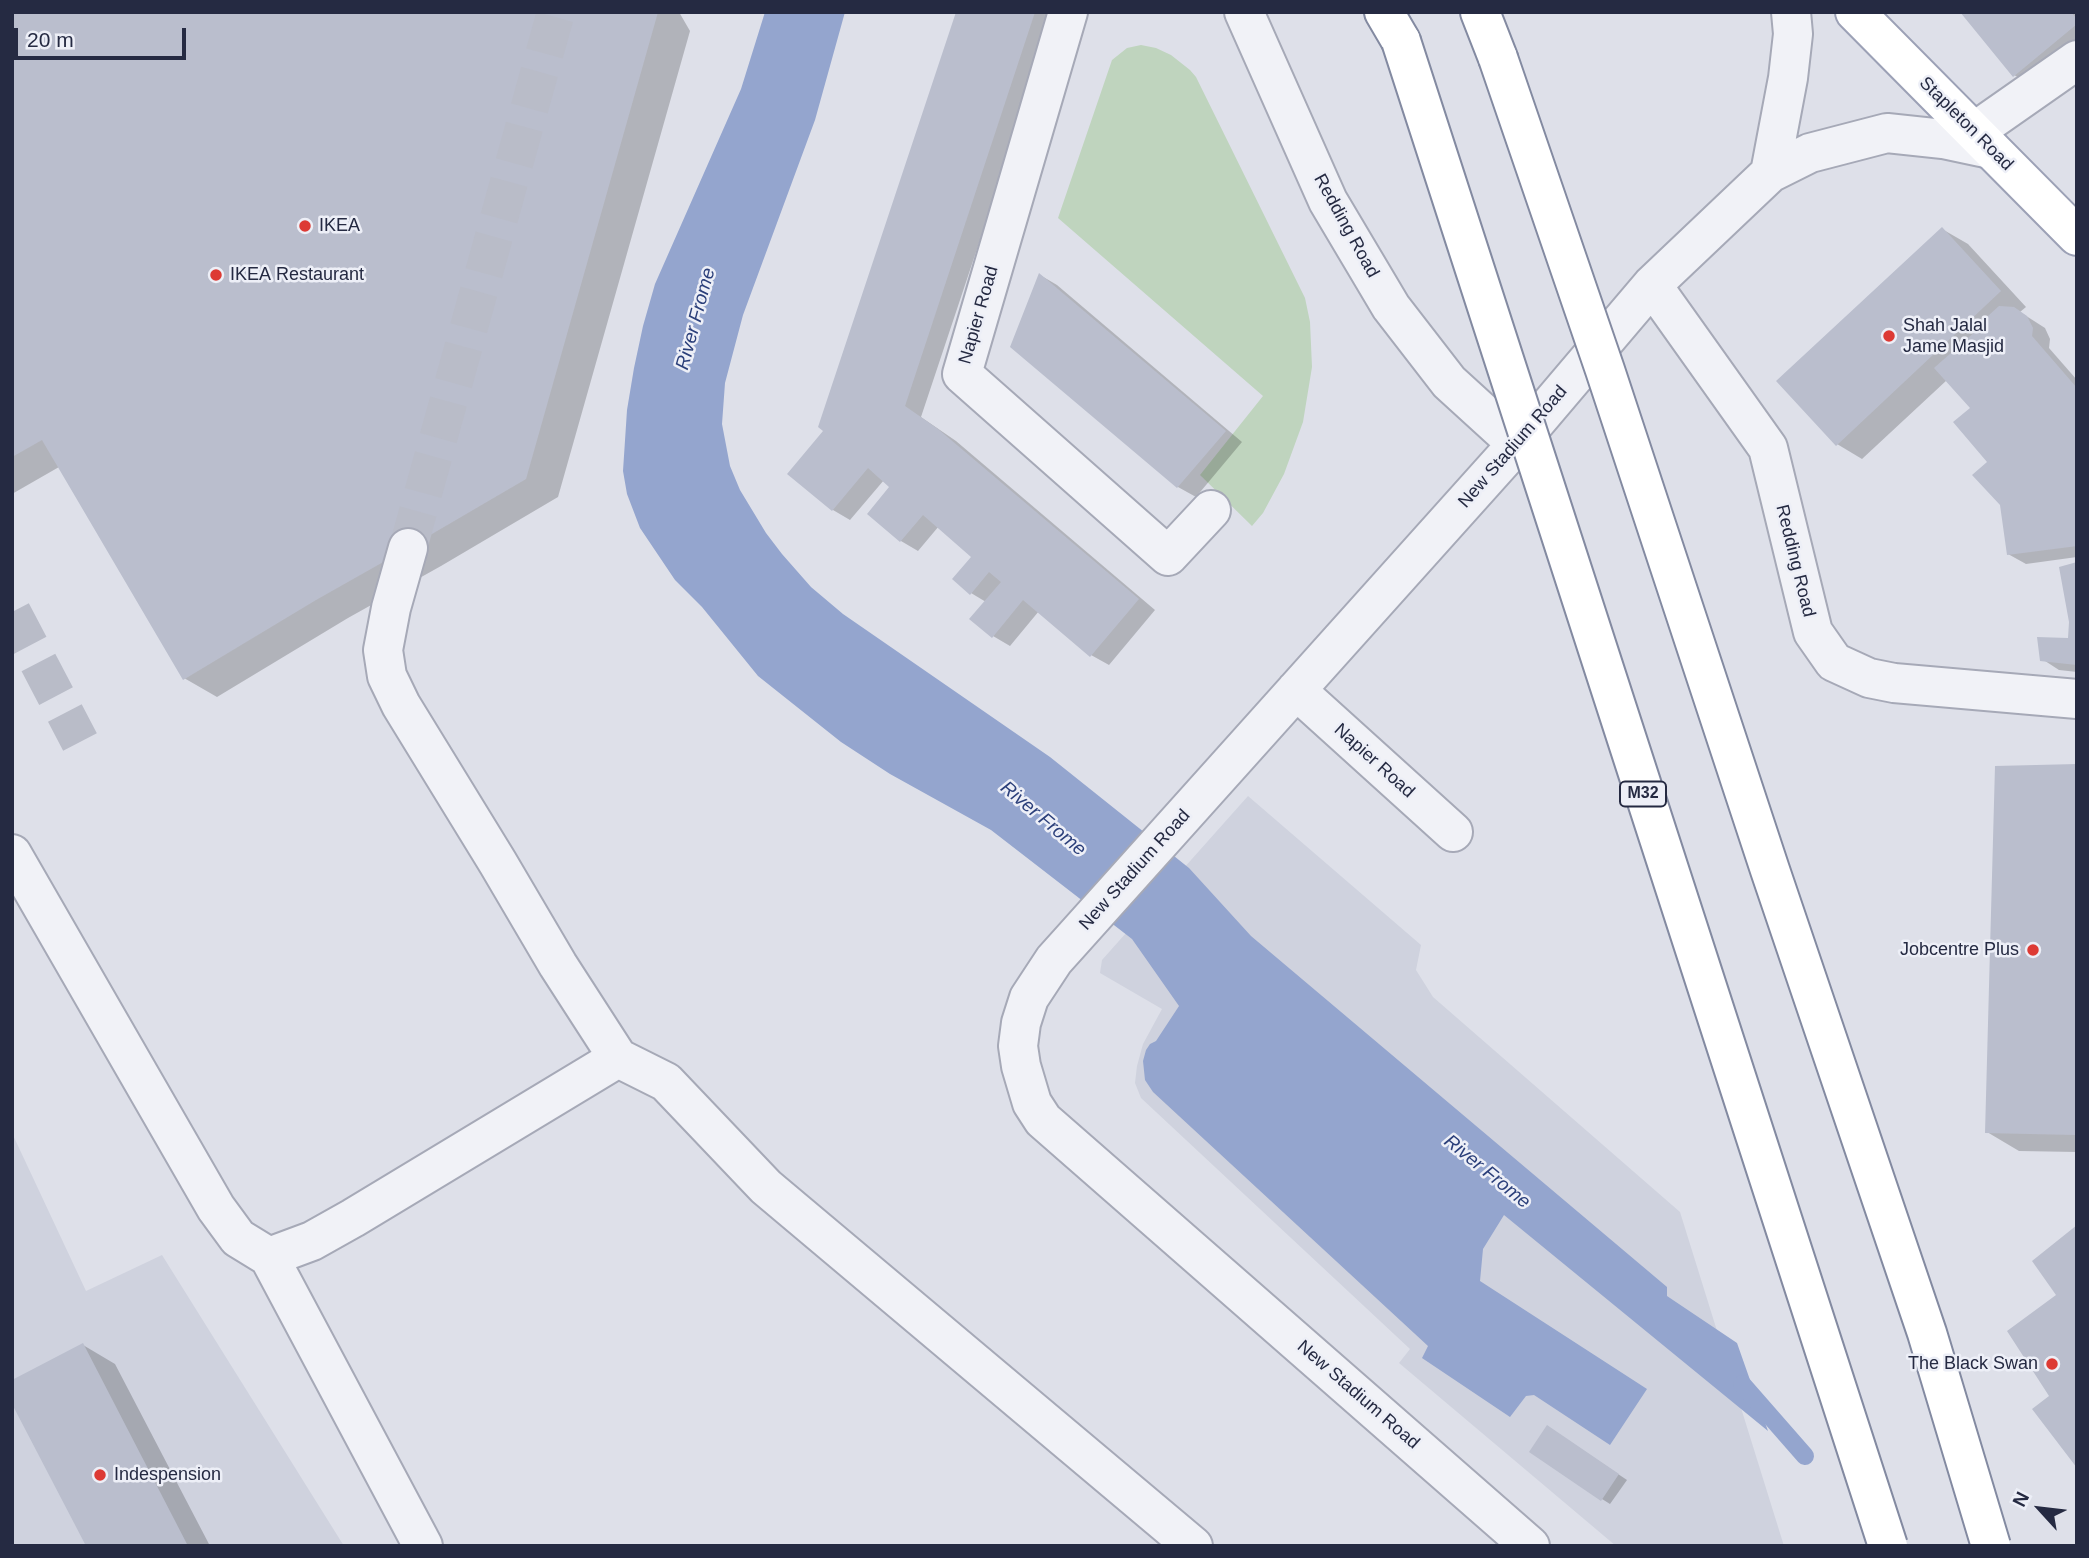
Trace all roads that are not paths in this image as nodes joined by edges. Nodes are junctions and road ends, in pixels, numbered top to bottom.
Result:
1 (1068, 12) edge
2 (1482, 12) edge
3 (1791, 12) edge
4 (1855, 12) edge
5 (1242, 14) edge
6 (1391, 22) edge
7 (2077, 60) edge
8 (1992, 151) junction
9 (1769, 173) junction
10 (2077, 236) edge
11 (1652, 285) junction
12 (1517, 443) junction
13 (1211, 510) dead end
14 (408, 548) tunnel mouth
15 (1296, 691) junction
16 (2077, 699) edge
17 (1452, 832) dead end
18 (12, 854) edge
19 (618, 1058) junction
20 (269, 1257) junction
21 (423, 1546) edge
22 (1193, 1546) edge
23 (1530, 1546) edge
24 (1888, 1546) edge
25 (1991, 1546) edge

1 - 13 street, Napier Road
2 - 25 main road, bridge
3 - 9 street
4 - 8 main road, Stapleton Road
5 - 12 street, Redding Road
6 - 24 main road, M32, bridge
7 - 8 street
8 - 9 street, New Stadium Road
8 - 10 main road, Stapleton Road
9 - 11 street, New Stadium Road
11 - 12 street, New Stadium Road
11 - 16 street, Redding Road
12 - 15 street, New Stadium Road
14 - 19 street
15 - 17 street, Napier Road
15 - 23 street, New Stadium Road
18 - 20 street
19 - 20 street
19 - 22 street
20 - 21 street

